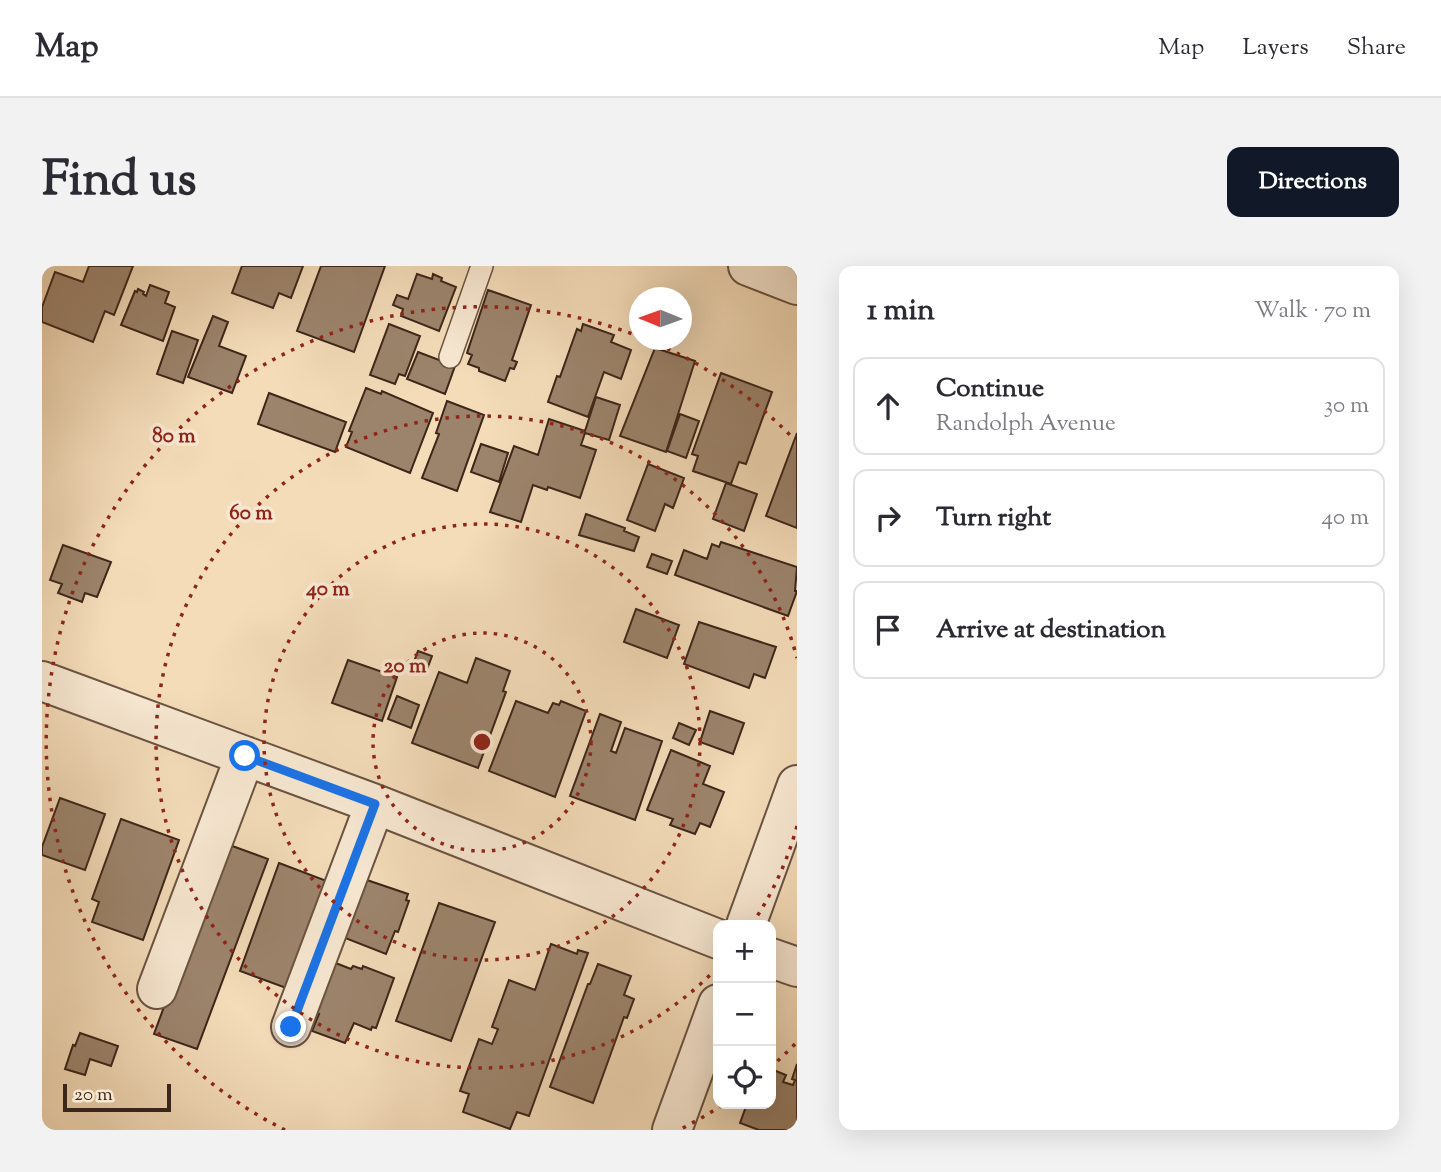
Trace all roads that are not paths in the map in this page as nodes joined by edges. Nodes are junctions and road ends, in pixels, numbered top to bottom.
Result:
1 (482, 266) edge
2 (748, 266) edge
3 (797, 285) edge
4 (450, 357) dead end
5 (42, 681) edge
6 (245, 756) junction
7 (797, 785) edge
8 (375, 804) junction
9 (748, 920) edge
10 (713, 937) edge
11 (776, 960) edge
12 (797, 967) edge
13 (157, 989) dead end
14 (713, 1018) edge
15 (291, 1027) dead end
16 (672, 1130) edge

1 - 4 lane
2 - 3 street
5 - 6 street
6 - 8 street
6 - 13 street
7 - 9 street
8 - 10 street
8 - 15 street
11 - 12 street
14 - 16 street

